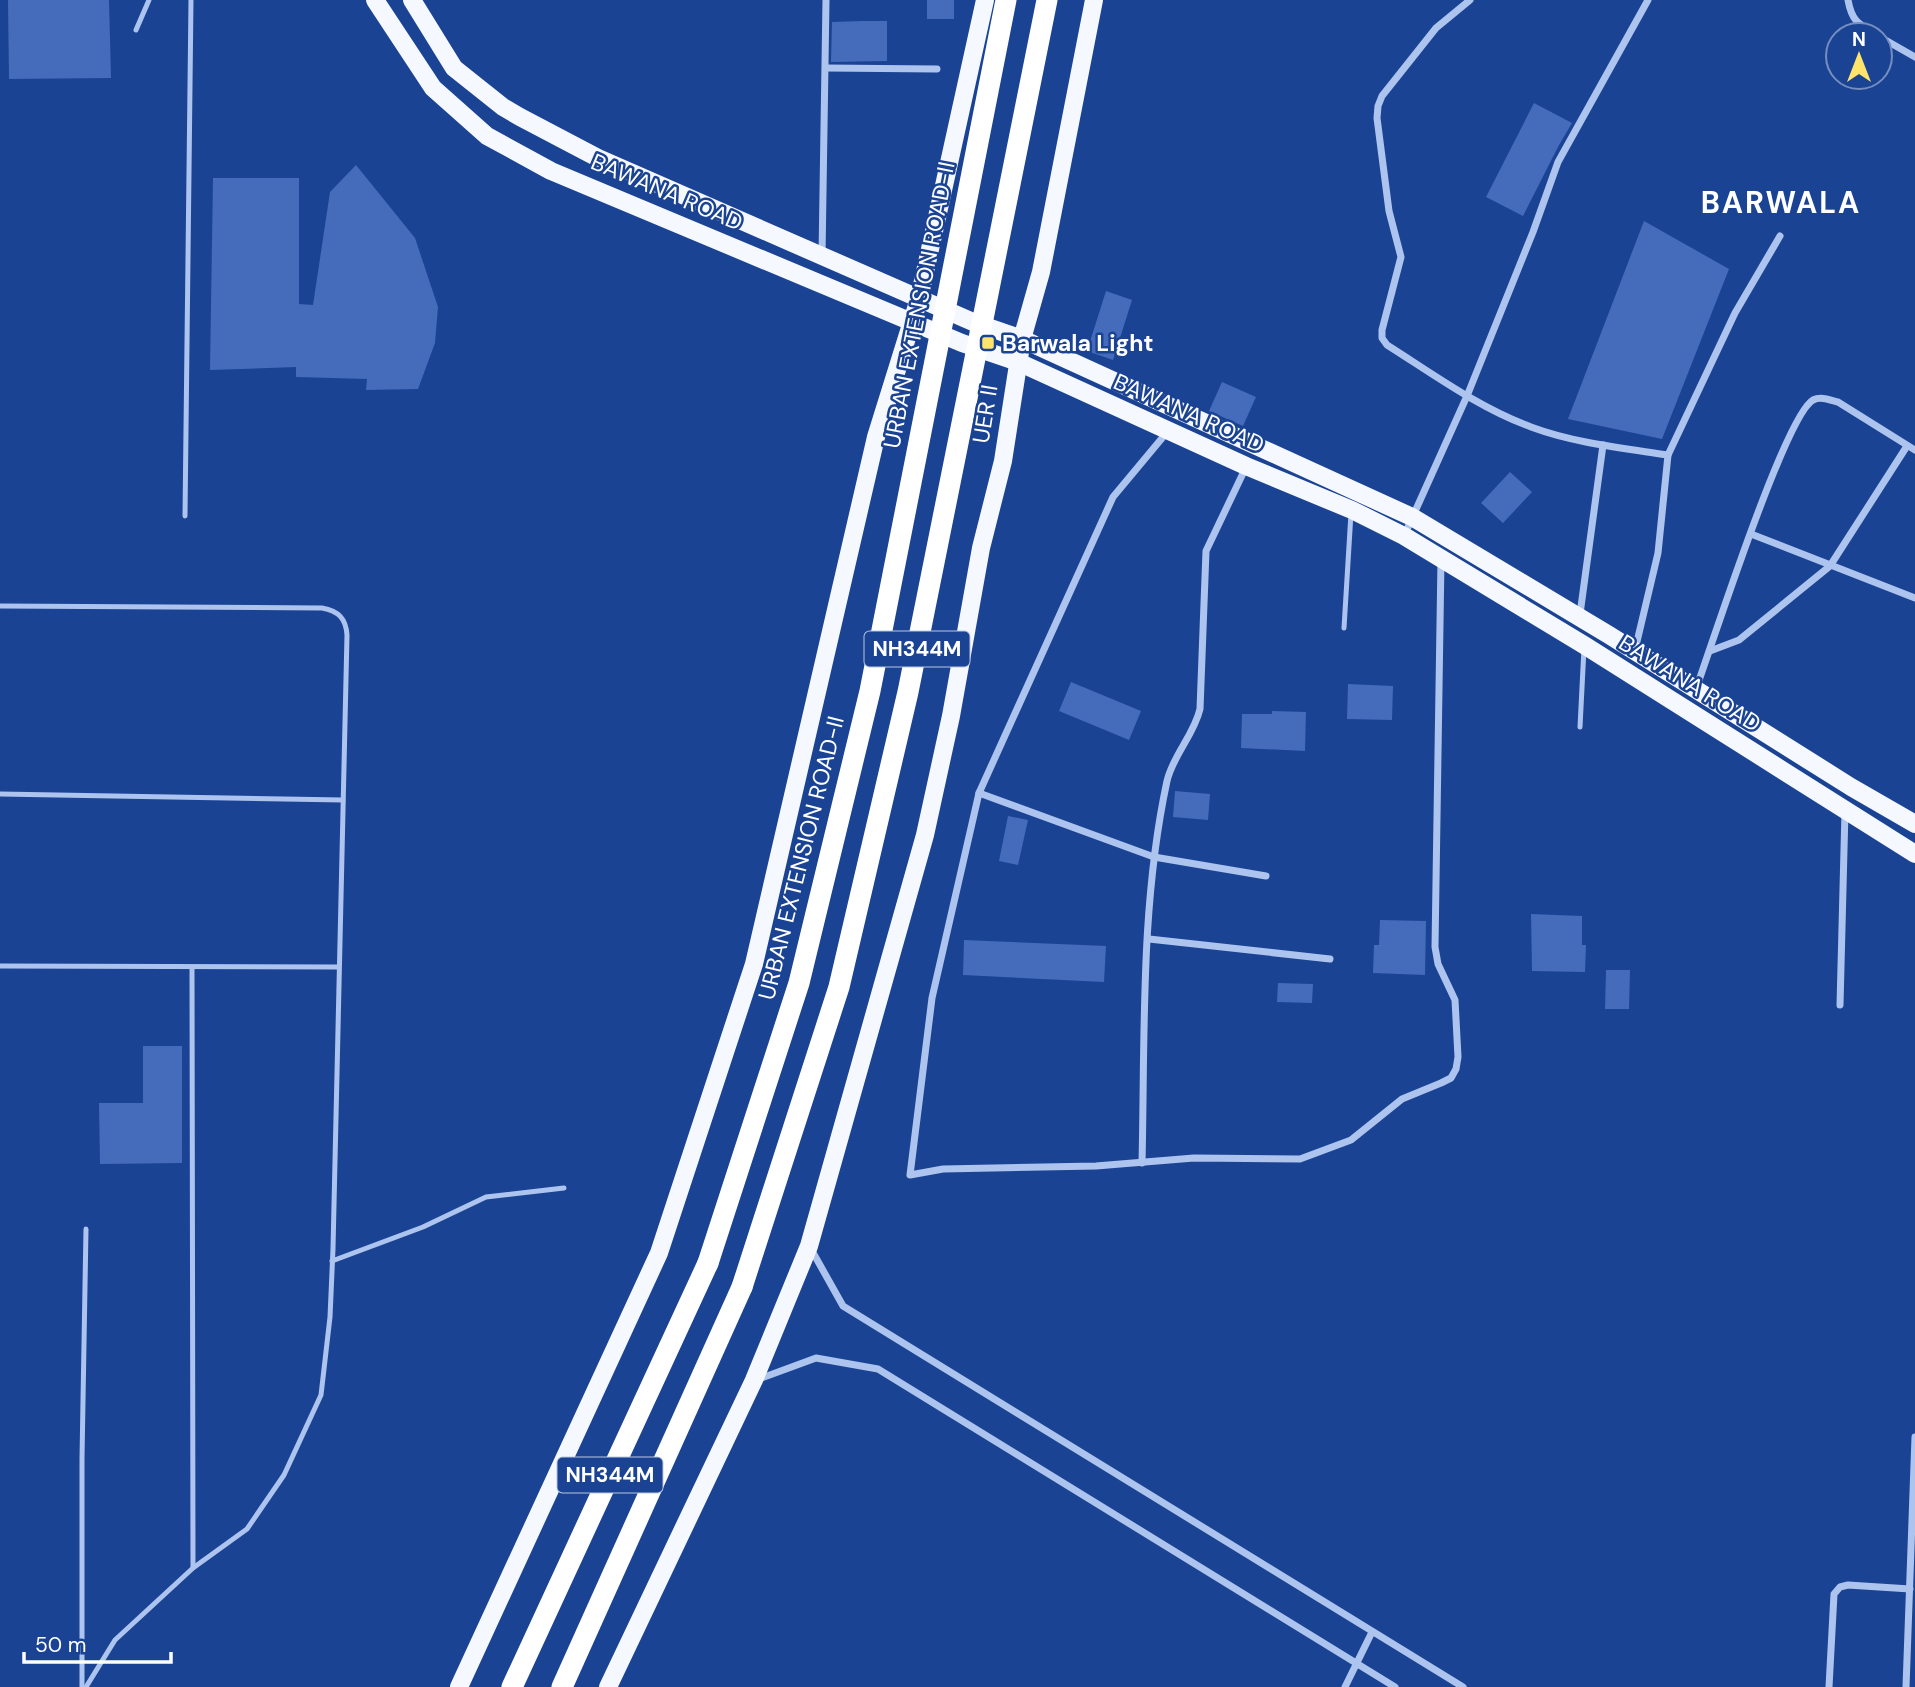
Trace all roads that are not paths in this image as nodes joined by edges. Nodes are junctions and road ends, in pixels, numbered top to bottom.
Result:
1 (149, 0) edge
2 (191, 0) edge
3 (375, 0) edge
4 (412, 0) edge
5 (826, 0) edge
6 (985, 0) edge
7 (1006, 0) edge
8 (1047, 0) edge
9 (1094, 0) edge
10 (1470, 0) edge
11 (1648, 0) edge
12 (1848, 0) edge
13 (1856, 21) edge
14 (136, 30) dead end
15 (1894, 45) edge
16 (1915, 58) edge
17 (826, 68) junction
18 (937, 69) dead end
19 (1780, 236) dead end
20 (822, 256) junction
21 (919, 299) junction
22 (911, 321) junction
23 (1022, 339) junction
24 (1018, 362) junction
25 (1467, 396) junction
26 (1168, 430) junction
27 (1603, 445) junction
28 (1907, 446) junction
29 (1915, 450) edge
30 (1668, 456) junction
31 (1246, 466) junction
32 (1352, 510) junction
33 (185, 516) dead end
34 (1412, 517) junction
35 (1751, 534) junction
36 (1404, 536) junction
37 (1441, 558) junction
38 (1830, 566) junction
39 (1915, 598) edge
40 (0, 606) edge
41 (1580, 617) junction
42 (1344, 628) dead end
43 (1584, 645) junction
44 (1635, 651) junction
45 (1710, 651) junction
46 (1696, 689) junction
47 (1580, 727) dead end
48 (979, 793) junction
49 (0, 794) edge
50 (343, 800) junction
51 (1845, 811) junction
52 (1915, 824) edge
53 (1915, 854) edge
54 (1154, 857) junction
55 (1266, 876) dead end
56 (1149, 939) junction
57 (1330, 959) dead end
58 (0, 966) edge
59 (338, 967) junction
60 (192, 968) junction
61 (1840, 1005) dead end
62 (1142, 1163) junction
63 (564, 1188) dead end
64 (86, 1228) dead end
65 (809, 1245) junction
66 (332, 1261) junction
67 (754, 1380) junction
68 (1915, 1437) edge
69 (1915, 1457) edge
70 (193, 1568) junction
71 (1910, 1589) junction
72 (1372, 1632) junction
73 (1356, 1664) junction
74 (84, 1687) edge
75 (459, 1687) edge
76 (512, 1687) edge
77 (562, 1687) edge
78 (608, 1687) edge
79 (1345, 1687) edge
80 (1395, 1687) edge
81 (1463, 1687) edge
82 (1829, 1687) edge
83 (1906, 1687) edge

1 - 14 lane
2 - 33 lane
3 - 22 main road, BAWANA ROAD
4 - 20 main road, BAWANA ROAD
5 - 17 street
6 - 21 main road
7 - 76 highway, URBAN EXTENSION ROAD-II / NH344M, bridge
8 - 77 highway, NH344M, bridge
9 - 23 main road, UER II
10 - 25 street
11 - 25 street
12 - 13 street
15 - 16 street
17 - 18 street
17 - 20 street
19 - 30 street
20 - 21 main road, BAWANA ROAD
21 - 22 main road
21 - 23 main road, BAWANA ROAD
22 - 24 main road, BAWANA ROAD
22 - 75 main road
23 - 24 main road, UER II
23 - 34 main road, BAWANA ROAD
24 - 26 main road, BAWANA ROAD
24 - 65 main road, UER II
25 - 27 street
25 - 34 street
26 - 31 main road, BAWANA ROAD
26 - 48 street
27 - 30 street
27 - 41 street
28 - 29 street
28 - 35 street
28 - 38 street
30 - 44 street
31 - 32 main road, BAWANA ROAD
31 - 54 street
32 - 36 main road, BAWANA ROAD
32 - 42 lane
34 - 36 street
34 - 41 main road, BAWANA ROAD
35 - 38 street
35 - 45 street
36 - 37 main road, BAWANA ROAD
37 - 43 main road, BAWANA ROAD
37 - 62 street
38 - 39 street
38 - 45 street
40 - 50 lane
41 - 44 main road, BAWANA ROAD
43 - 47 lane
43 - 51 main road, BAWANA ROAD
44 - 46 main road, BAWANA ROAD
45 - 46 street
46 - 52 main road, BAWANA ROAD
48 - 54 street
48 - 62 street
49 - 50 lane
50 - 59 lane
51 - 53 main road, BAWANA ROAD
51 - 61 street
54 - 55 street
54 - 56 street
56 - 57 street
56 - 62 street
58 - 60 lane
59 - 60 lane
59 - 66 lane
60 - 70 lane
63 - 66 lane
64 - 74 lane
65 - 67 main road, UER II
65 - 72 street
66 - 70 lane
67 - 73 street
67 - 78 main road, UER II
68 - 69 street
69 - 71 street
70 - 74 lane
71 - 82 street
71 - 83 street
72 - 73 street
72 - 81 street
73 - 79 street
73 - 80 street

